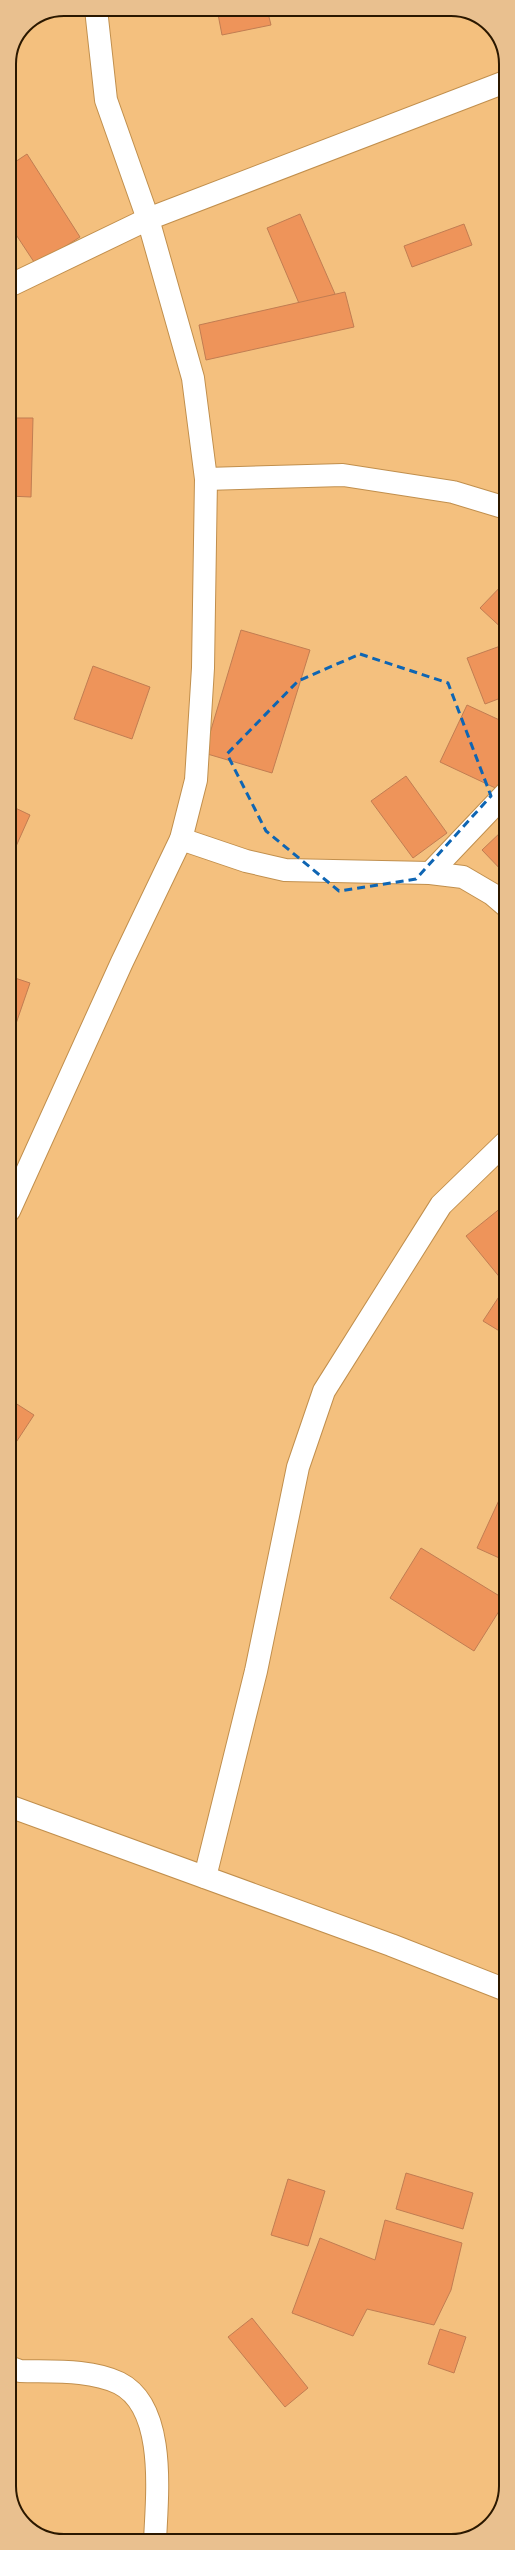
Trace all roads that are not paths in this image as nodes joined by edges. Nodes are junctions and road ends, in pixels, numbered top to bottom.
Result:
1 (97, 16) edge
2 (499, 85) edge
3 (148, 219) junction
4 (16, 283) edge
5 (206, 479) junction
6 (499, 506) edge
7 (499, 800) edge
8 (181, 839) junction
9 (430, 873) junction
10 (499, 900) edge
11 (499, 1149) edge
12 (16, 1196) edge
13 (16, 1809) edge
14 (205, 1877) junction
15 (499, 1987) edge
16 (16, 2370) edge
17 (155, 2534) edge

1 - 3 street
2 - 3 street
3 - 4 street
3 - 5 street
5 - 6 street
5 - 8 street
7 - 9 street
8 - 9 street
8 - 12 street
9 - 10 street
11 - 14 street
13 - 14 street
14 - 15 street
16 - 17 street

